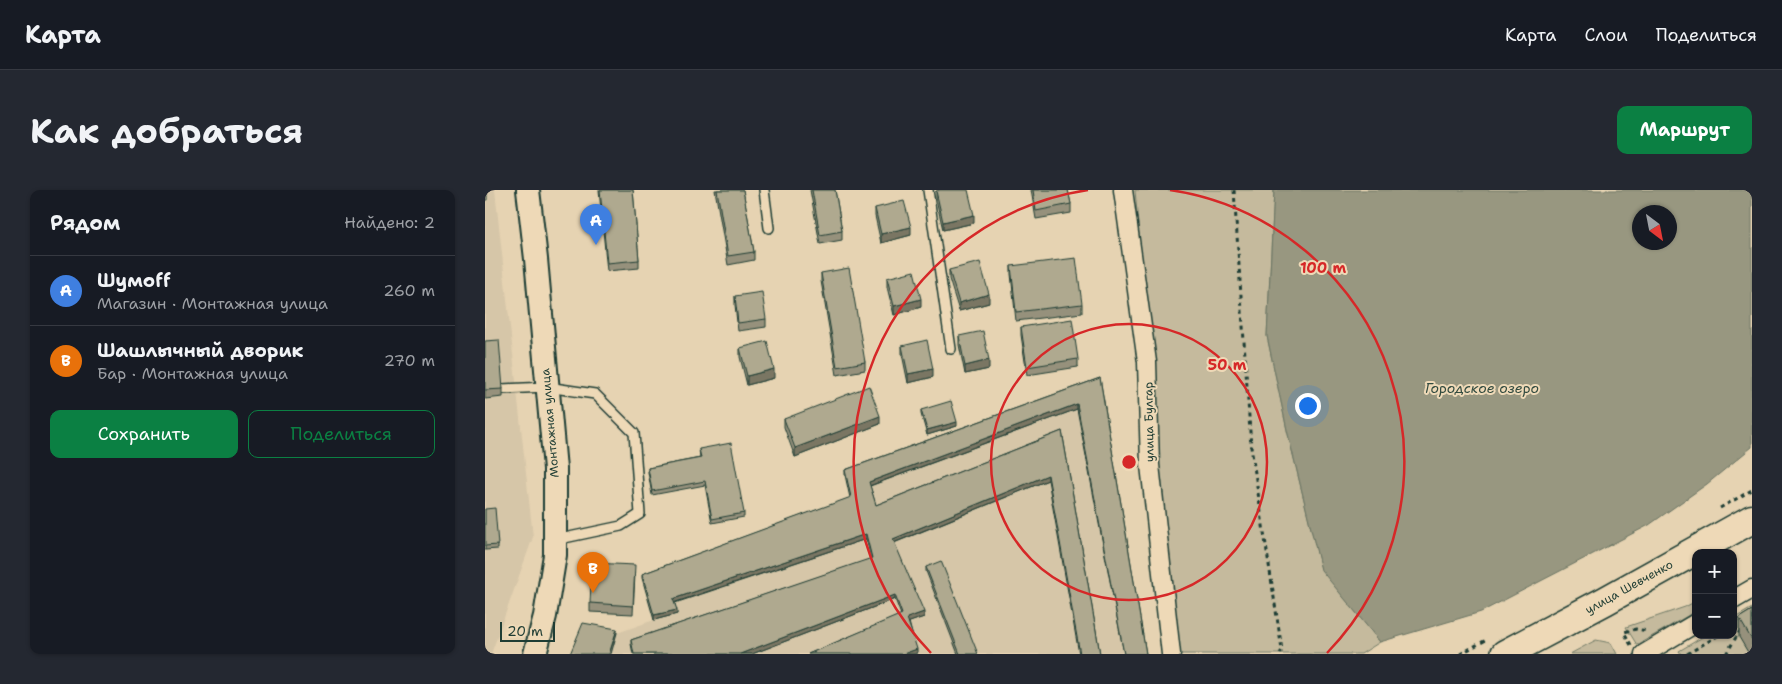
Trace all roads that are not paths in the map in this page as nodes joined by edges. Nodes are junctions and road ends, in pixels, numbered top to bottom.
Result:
1 (528, 190) edge
2 (764, 190) edge
3 (928, 190) edge
4 (1123, 190) edge
5 (769, 228) dead end
6 (951, 349) dead end
7 (547, 387) junction
8 (502, 389) edge
9 (1752, 519) edge
10 (555, 540) junction
11 (1752, 589) edge
12 (1737, 598) edge
13 (1692, 625) edge
14 (535, 654) edge
15 (1171, 654) edge
16 (1505, 654) edge
17 (1644, 654) edge

1 - 7 street, Монтажная улица
2 - 5 lane
3 - 6 lane
4 - 15 street, улица Булгар
7 - 8 lane
7 - 10 street, Монтажная улица
7 - 10 lane
9 - 16 main road, улица Шевченко
10 - 14 street, Монтажная улица
11 - 12 street
13 - 17 street

